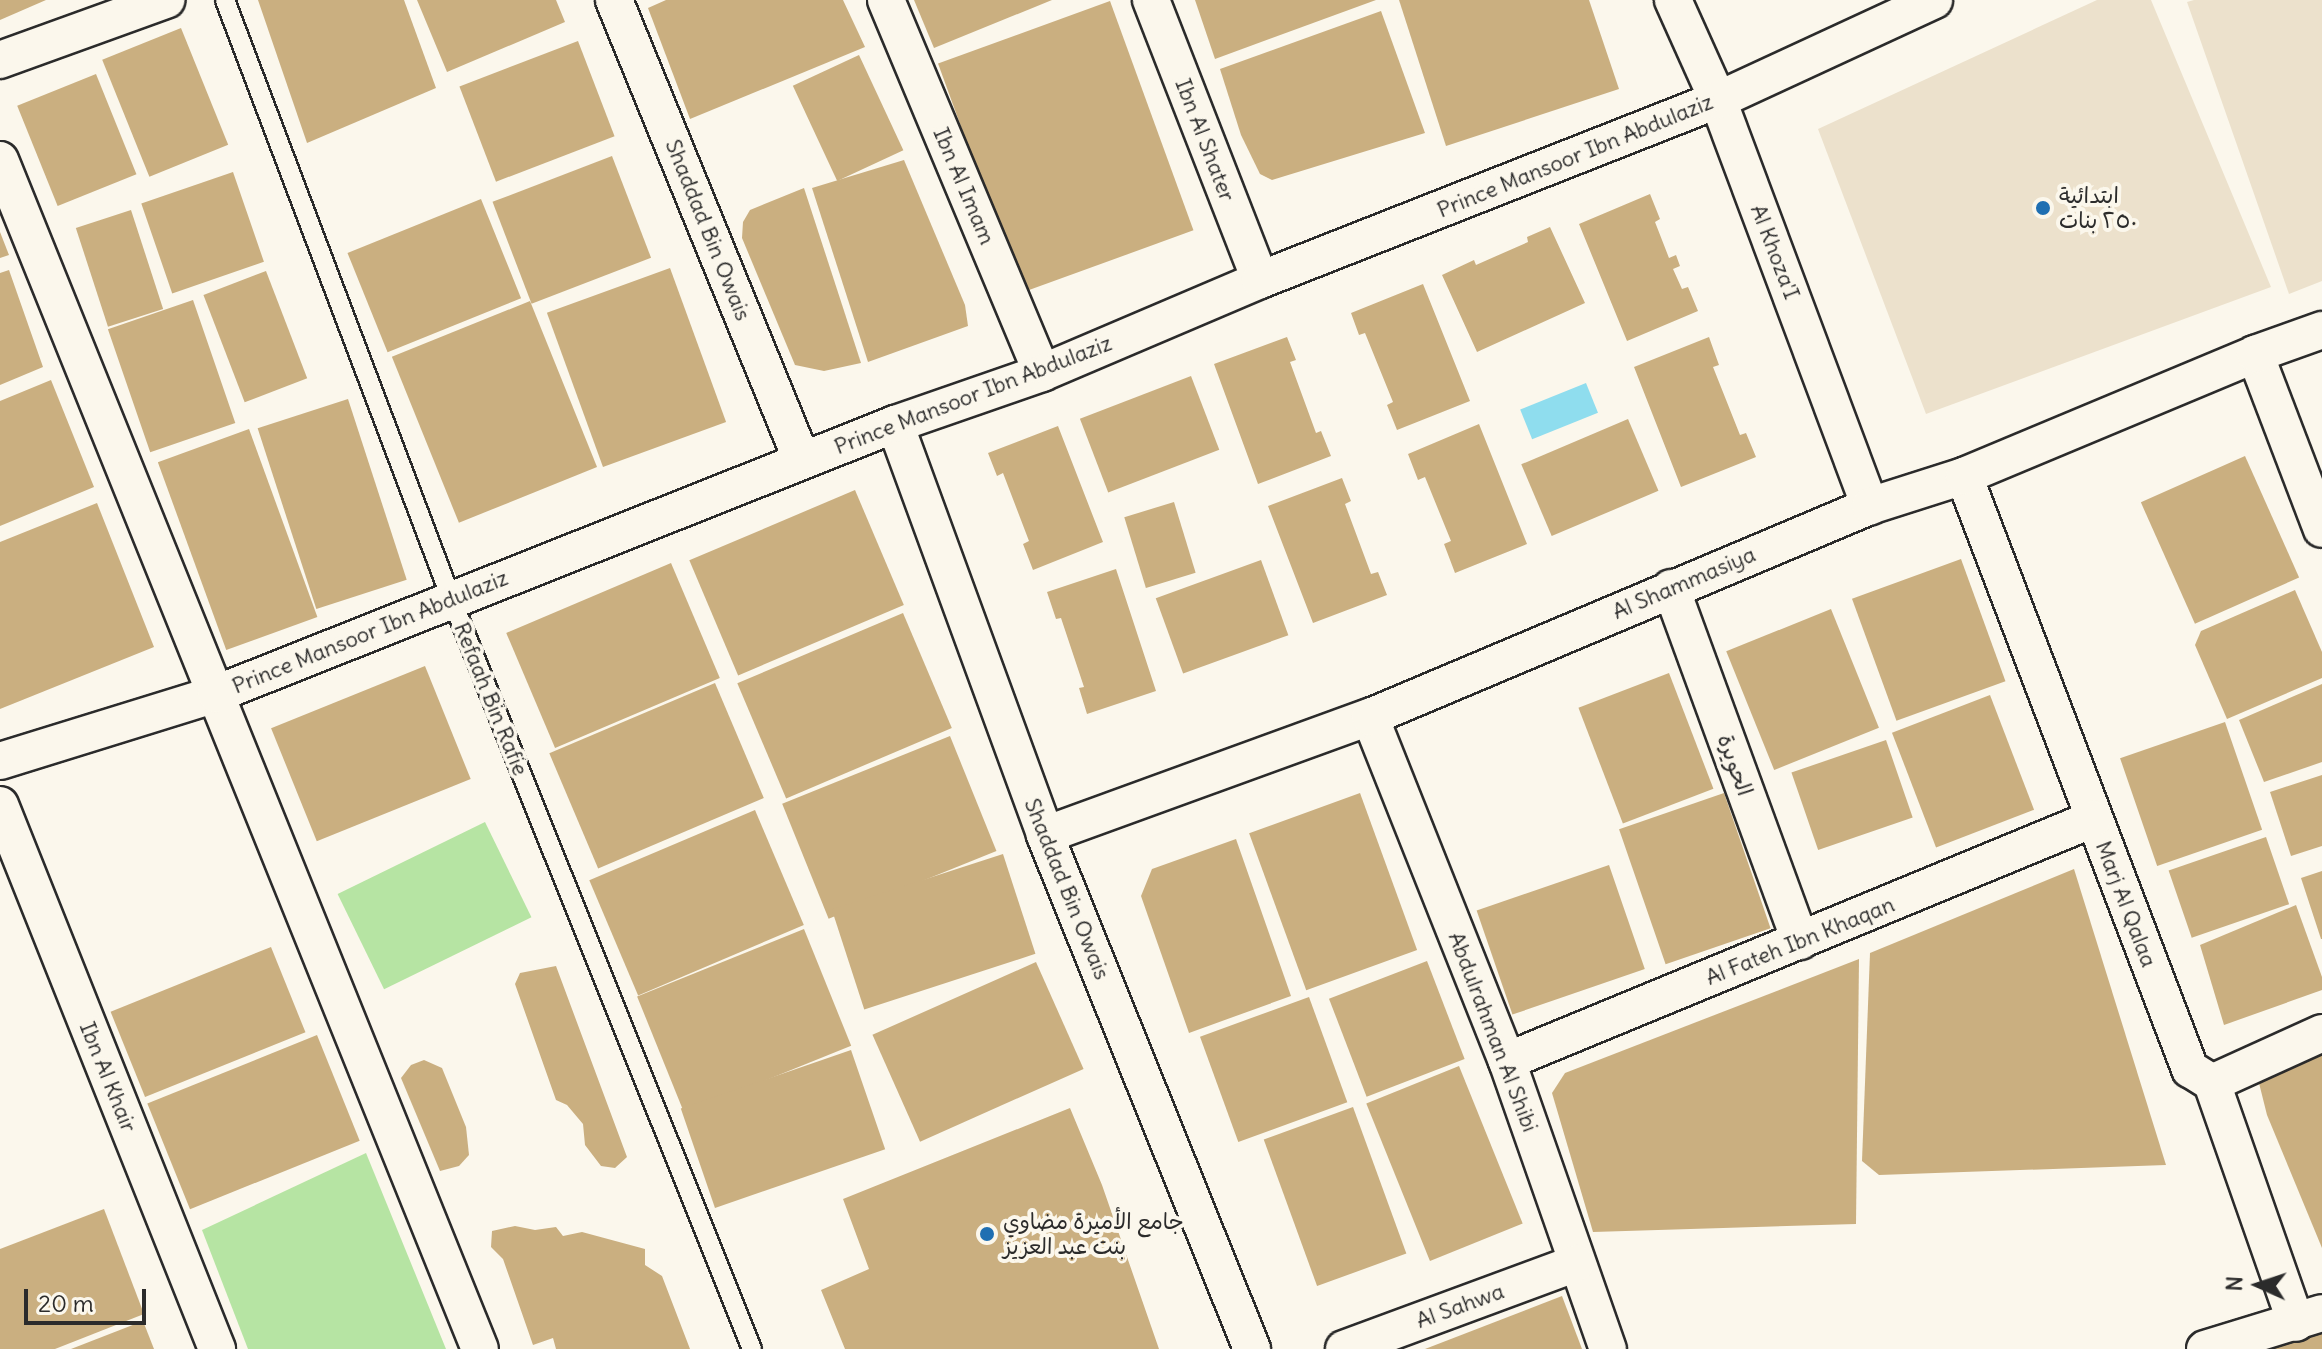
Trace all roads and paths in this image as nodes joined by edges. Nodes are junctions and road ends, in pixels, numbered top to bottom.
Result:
1 (166, 0) edge
2 (225, 0) edge
3 (614, 0) edge
4 (886, 0) edge
5 (1151, 0) edge
6 (1673, 0) edge
7 (1934, 0) edge
8 (0, 60) edge
9 (1718, 100) junction
10 (0, 160) edge
11 (1260, 280) junction
12 (2322, 330) edge
13 (2255, 354) junction
14 (1042, 373) junction
15 (895, 424) junction
16 (802, 460) junction
17 (1964, 476) junction
18 (1870, 506) junction
19 (2322, 529) edge
20 (1671, 588) junction
21 (451, 598) junction
22 (216, 694) junction
23 (1370, 717) junction
24 (0, 761) edge
25 (0, 805) edge
26 (2093, 819) junction
27 (1045, 835) junction
28 (1800, 941) junction
29 (2322, 1033) edge
30 (1507, 1061) junction
31 (2212, 1083) junction
32 (1576, 1263) junction
33 (2309, 1318) edge
34 (217, 1349) edge
35 (480, 1349) edge
36 (752, 1349) edge
37 (1252, 1349) edge
38 (1344, 1349) edge
39 (1608, 1349) edge
40 (2205, 1349) edge

1 - 8 street
2 - 21 lane, Refaah Bin Rafie
3 - 16 street, Shaddad Bin Owais
4 - 14 street, Ibn Al Imam
5 - 11 street, Ibn Al Shater
6 - 9 street, Al Khoza'I
7 - 9 street, Prince Mansoor Ibn Abdulaziz
9 - 11 street, Prince Mansoor Ibn Abdulaziz
9 - 18 street, Al Khoza'I
10 - 22 street
11 - 14 street, Prince Mansoor Ibn Abdulaziz
12 - 13 street, Al Shammasiya
13 - 17 street, Al Shammasiya
13 - 19 street
14 - 15 street, Prince Mansoor Ibn Abdulaziz
15 - 16 street, Prince Mansoor Ibn Abdulaziz
15 - 27 street, Shaddad Bin Owais
16 - 21 street, Prince Mansoor Ibn Abdulaziz
17 - 18 street, Al Shammasiya
17 - 26 street, Marj Al Qalaa
18 - 20 street, Al Shammasiya
20 - 23 street, Al Shammasiya
20 - 28 street, الحويرة
21 - 22 street, Prince Mansoor Ibn Abdulaziz
21 - 36 lane, Refaah Bin Rafie
22 - 24 street, Prince Mansoor Ibn Abdulaziz
22 - 35 street
23 - 27 street, Al Shammasiya
23 - 30 street, Abdulrahman Al Shibi
25 - 34 street, Ibn Al Khair
26 - 28 street, Al Fateh Ibn Khaqan
26 - 31 street, Marj Al Qalaa
27 - 37 street, Shaddad Bin Owais
28 - 30 street, Al Fateh Ibn Khaqan
29 - 31 street
30 - 32 street, Abdulrahman Al Shibi
31 - 33 street, Marj Al Qalaa
32 - 38 street, Al Sahwa
32 - 39 street, Abdulrahman Al Shibi
33 - 40 street

